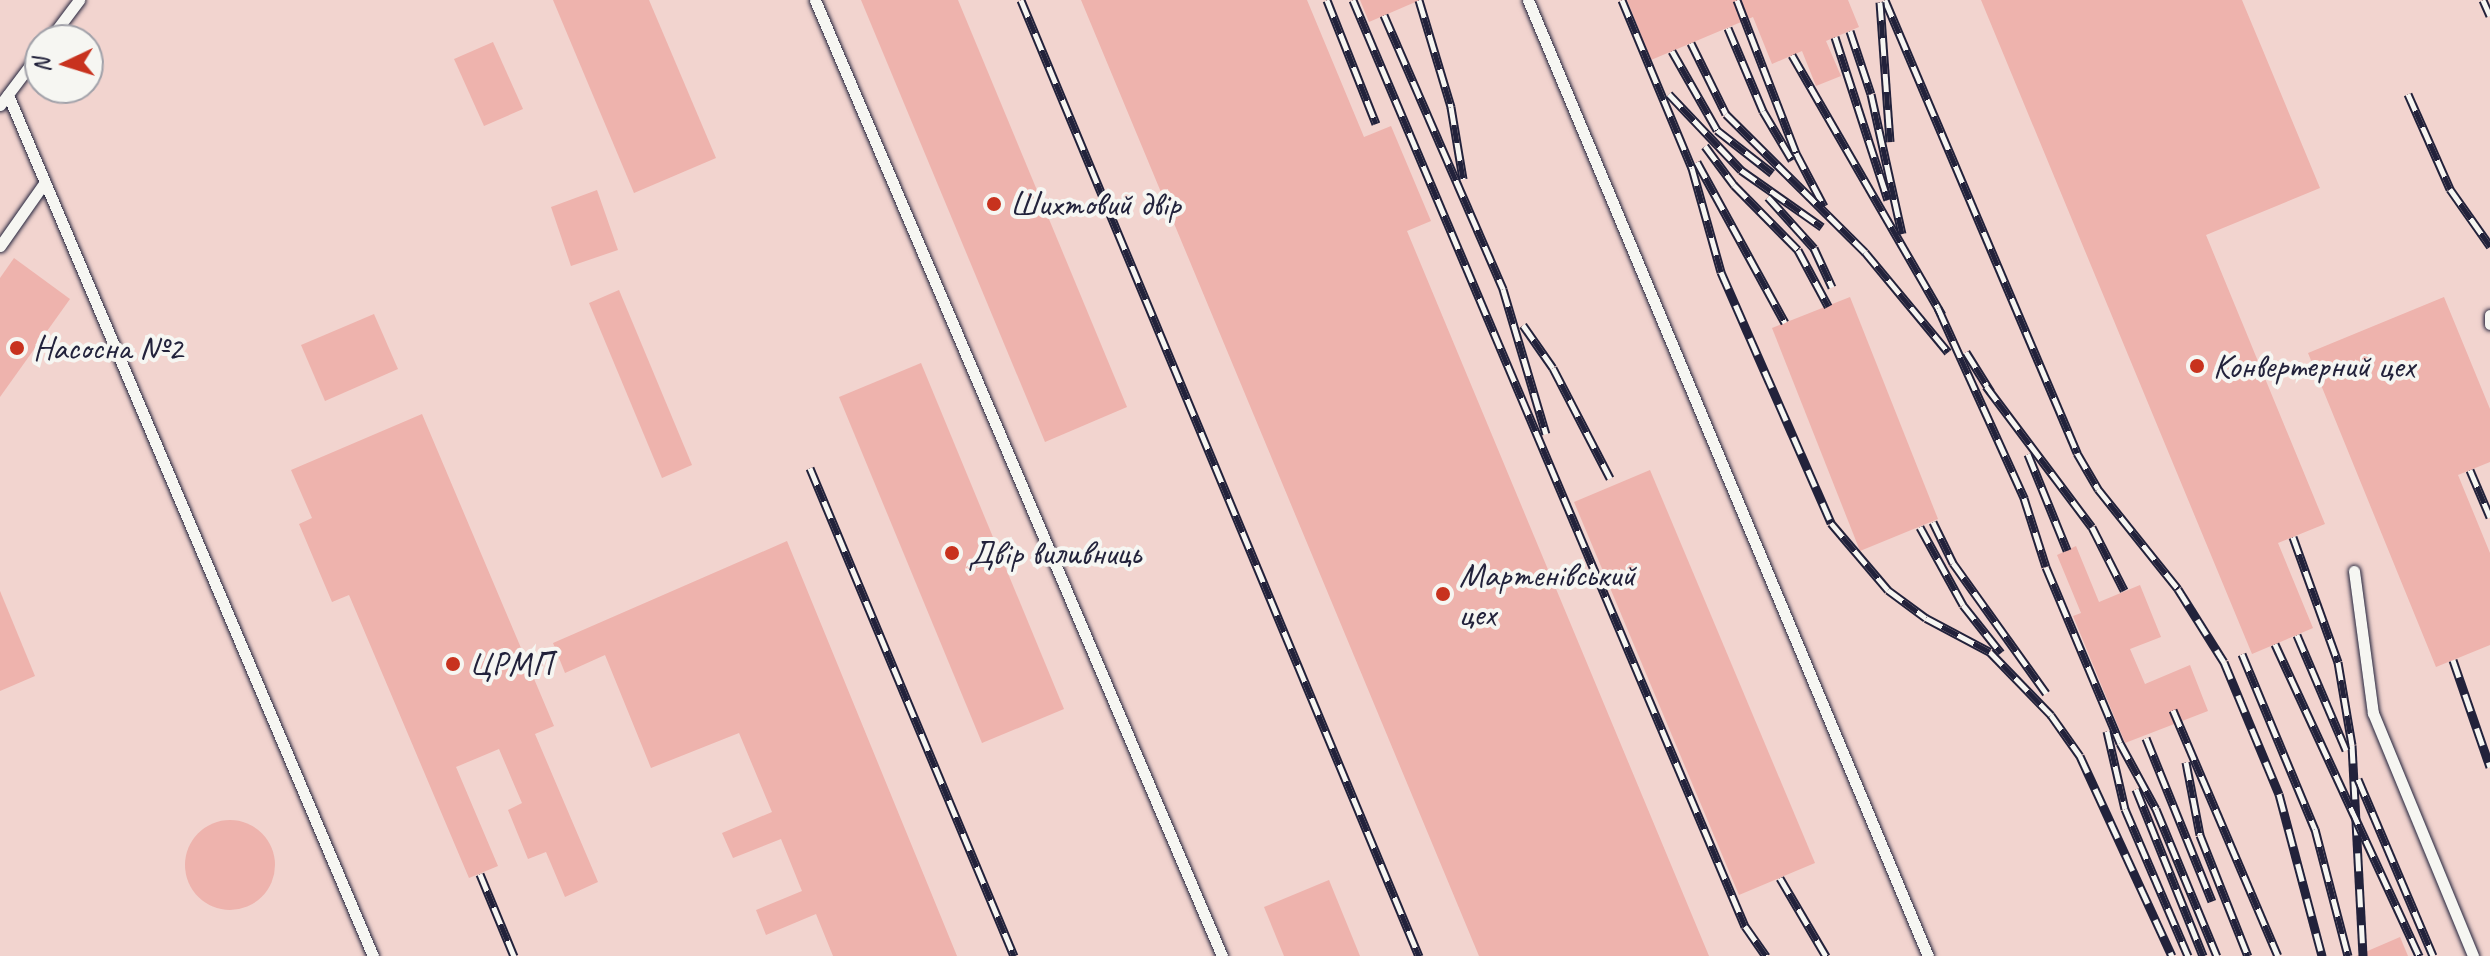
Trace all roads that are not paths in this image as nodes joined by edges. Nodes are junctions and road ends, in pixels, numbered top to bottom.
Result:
1 (79, 0) edge
2 (815, 0) edge
3 (1528, 0) edge
4 (61, 24) edge
5 (24, 74) edge
6 (8, 95) junction
7 (0, 105) edge
8 (45, 182) junction
9 (0, 246) edge
10 (2490, 315) edge
11 (2490, 324) edge
12 (2354, 571) dead end
13 (373, 956) edge
14 (1222, 956) edge
15 (1928, 956) edge
16 (2473, 956) edge

1 - 4 lane
2 - 14 lane
3 - 15 lane
5 - 6 lane
6 - 7 lane
6 - 8 lane
8 - 9 lane
8 - 13 lane
10 - 11 lane
12 - 16 lane

